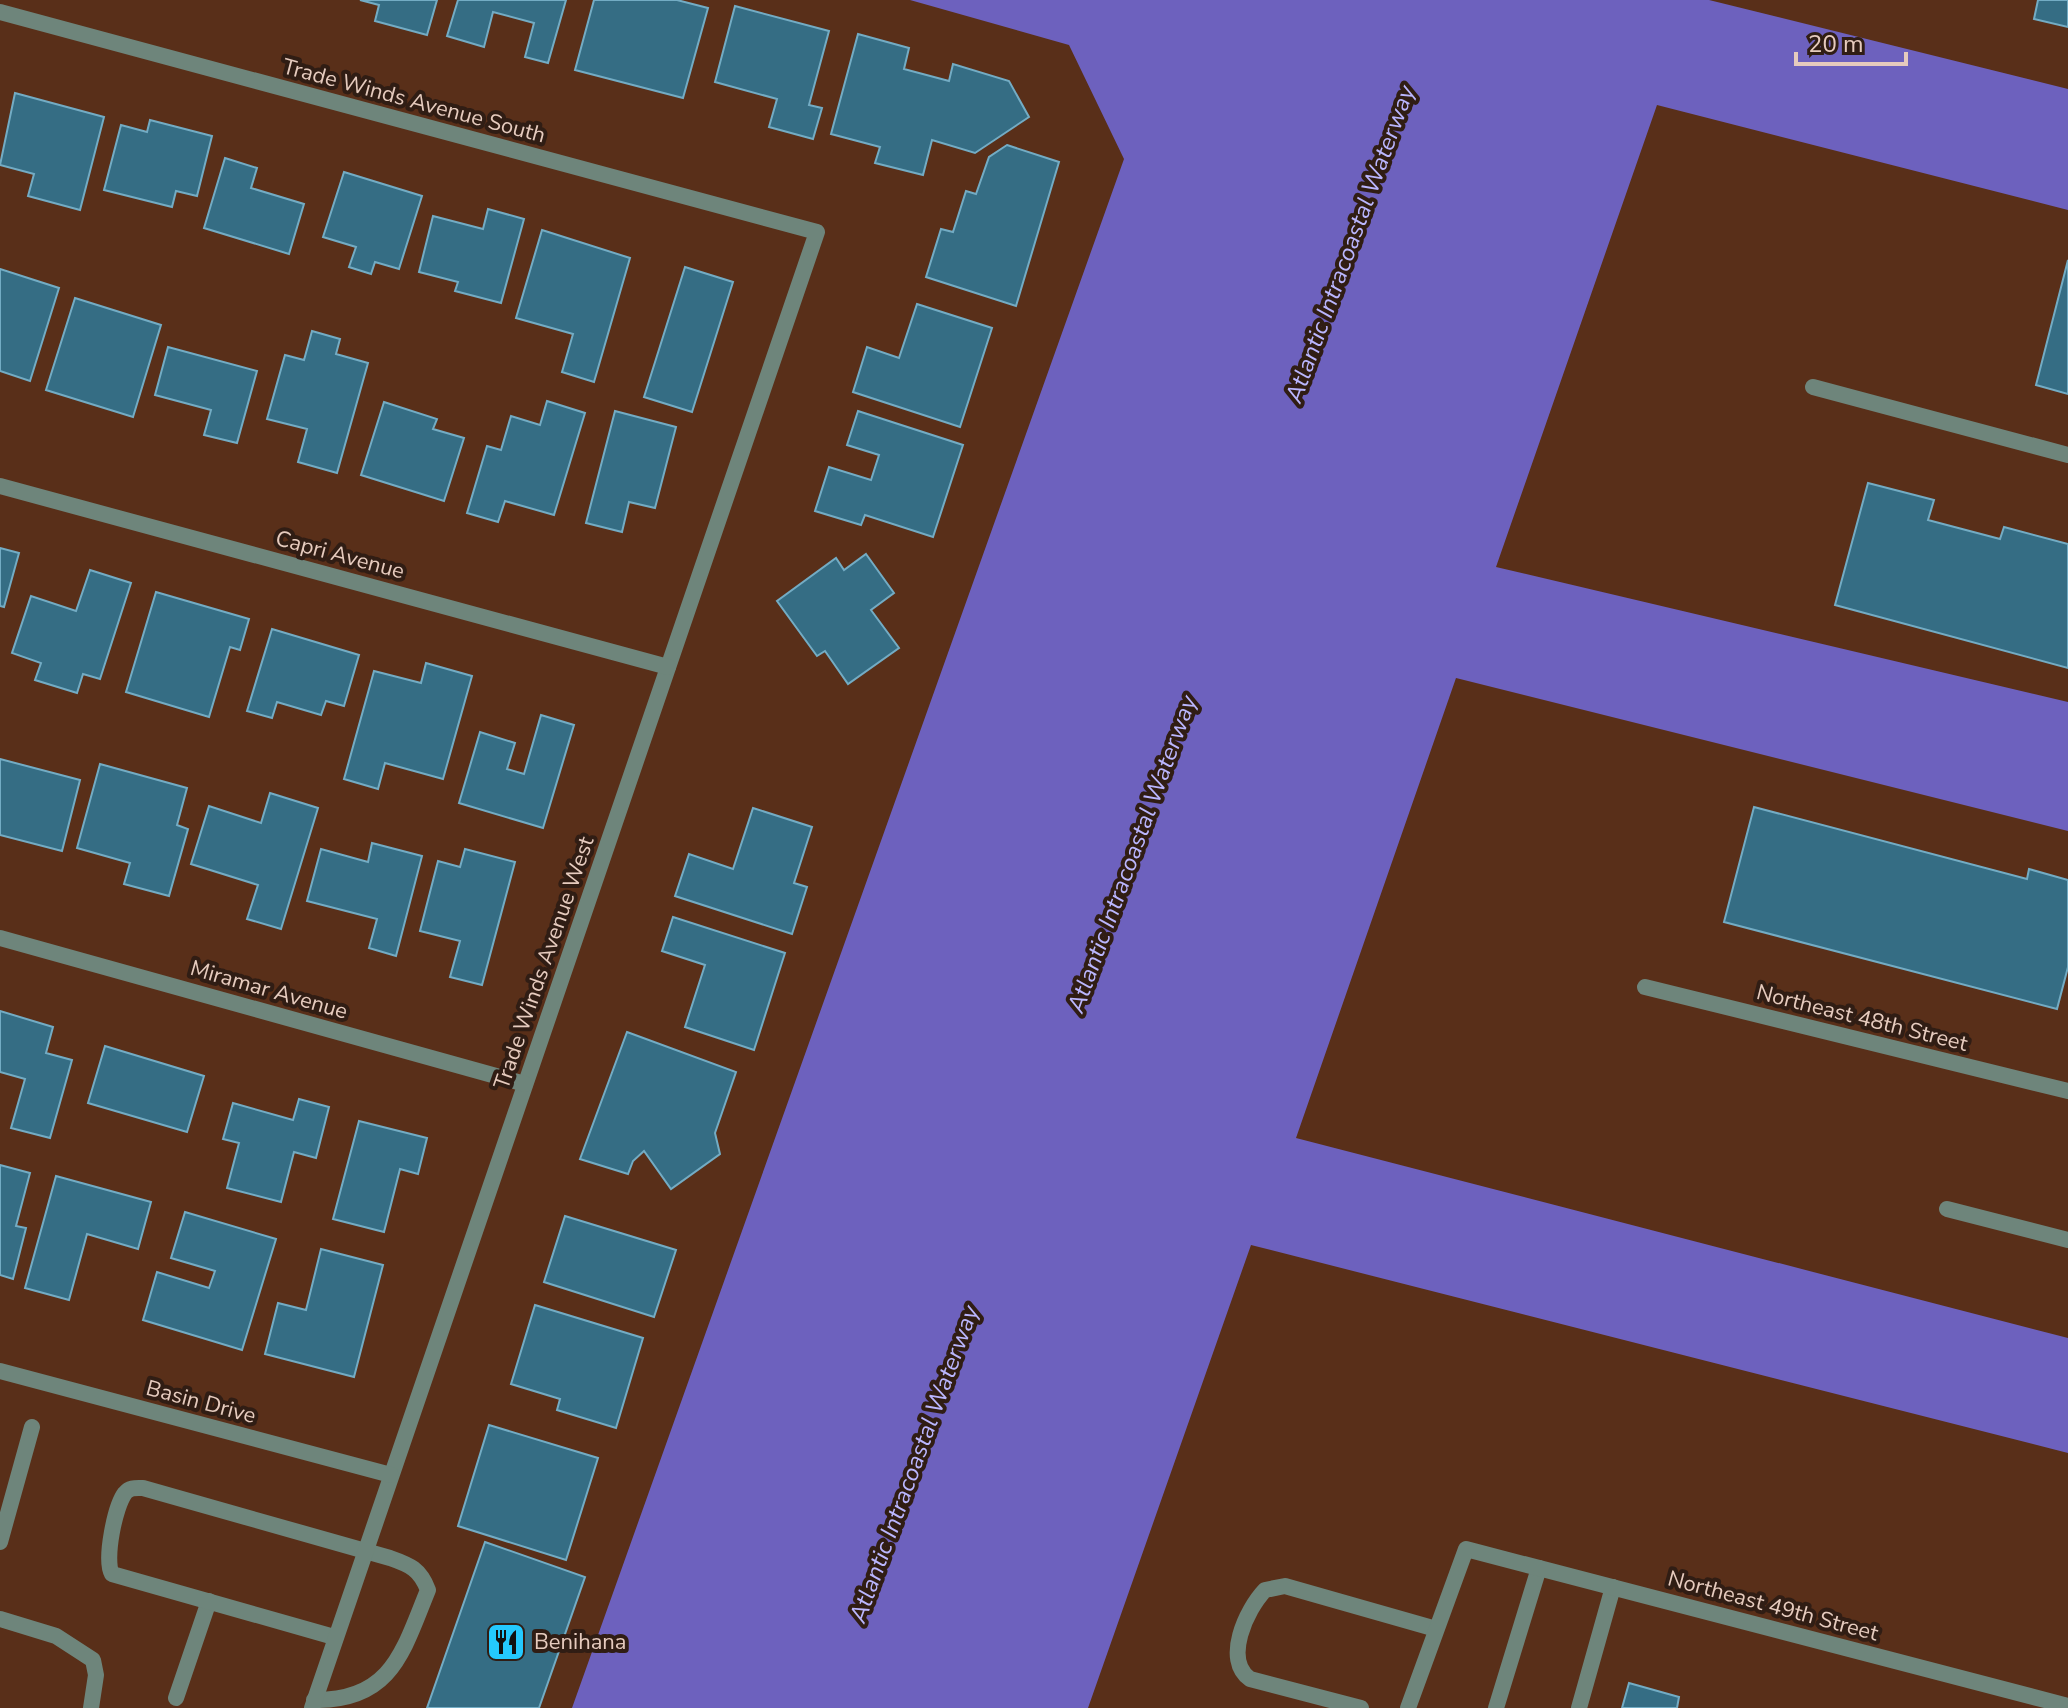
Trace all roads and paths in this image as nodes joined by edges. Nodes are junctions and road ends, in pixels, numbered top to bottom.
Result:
1 (0, 12) edge
2 (817, 232) joint
3 (1813, 387) dead end
4 (2068, 455) edge
5 (0, 486) edge
6 (668, 667) junction
7 (0, 938) edge
8 (1645, 987) dead end
9 (525, 1084) junction
10 (2068, 1091) edge
11 (1947, 1209) dead end
12 (2068, 1240) edge
13 (0, 1371) edge
14 (32, 1427) dead end
15 (391, 1475) junction
16 (0, 1542) edge
17 (366, 1552) junction
18 (1539, 1568) junction
19 (1613, 1587) junction
20 (209, 1601) junction
21 (0, 1619) edge
22 (1436, 1629) junction
23 (334, 1637) junction
24 (176, 1698) dead end
25 (313, 1704) edge
26 (2068, 1706) edge
27 (91, 1708) edge
28 (1361, 1708) edge
29 (1408, 1708) edge
30 (1496, 1708) edge
31 (1579, 1708) edge

1 - 2 street, Trade Winds Avenue South
2 - 6 street, Trade Winds Avenue West
3 - 4 street
5 - 6 street, Capri Avenue
6 - 9 street, Trade Winds Avenue West
7 - 9 street, Miramar Avenue
8 - 10 street, Northeast 48th Street
9 - 15 street, Trade Winds Avenue West
11 - 12 street
13 - 15 street, Basin Drive
14 - 16 street
15 - 17 street, Trade Winds Avenue West
17 - 20 street
17 - 23 street, Trade Winds Avenue West
17 - 25 street
18 - 19 street, Northeast 49th Street
18 - 22 street, Northeast 49th Street
18 - 30 street
19 - 26 street, Northeast 49th Street
19 - 31 street
20 - 23 street
20 - 24 street
21 - 27 street
22 - 28 street
22 - 29 street
23 - 25 street, Trade Winds Avenue West

